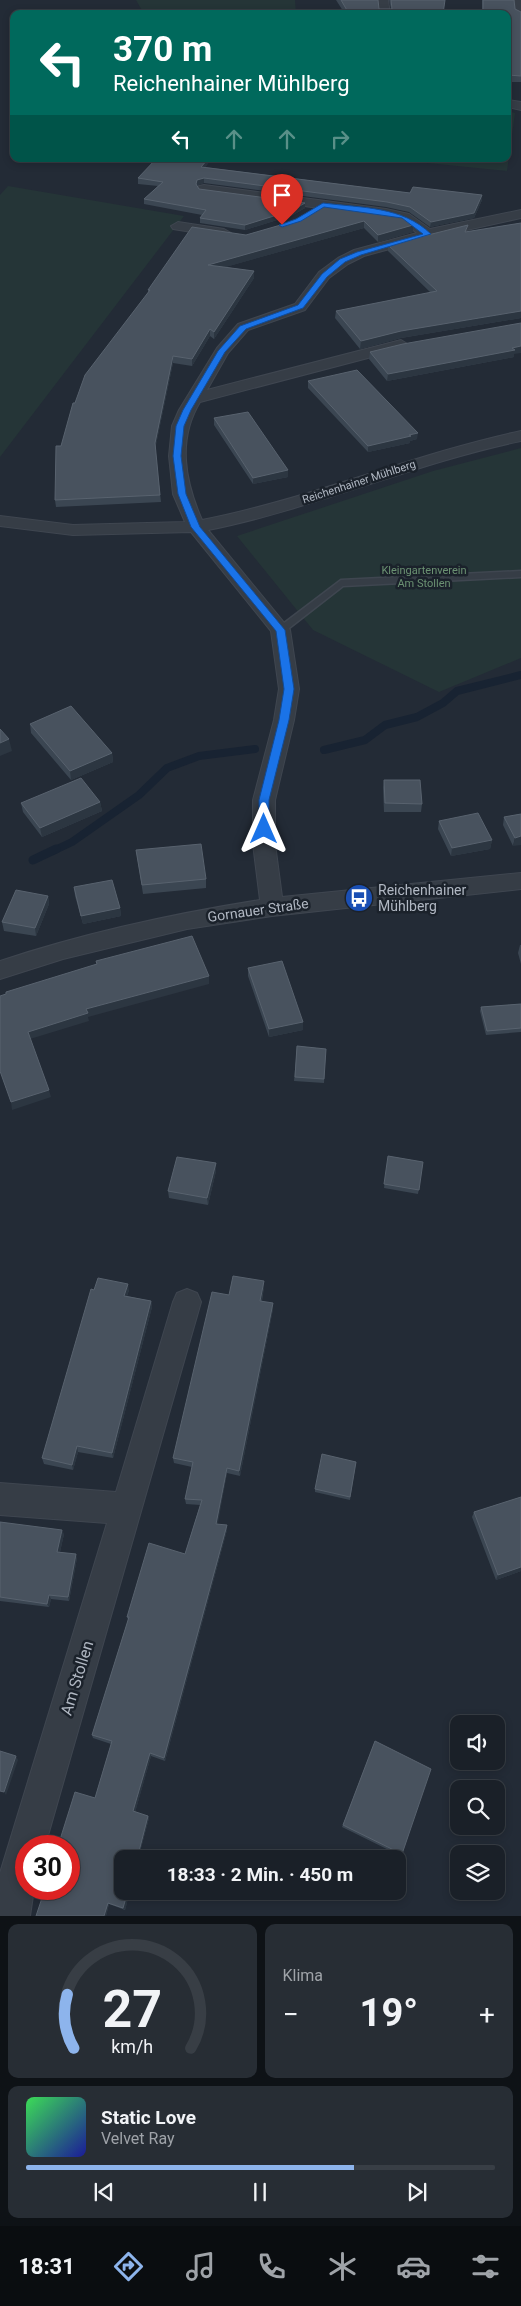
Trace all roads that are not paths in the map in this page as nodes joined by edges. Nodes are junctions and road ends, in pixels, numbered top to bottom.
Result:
1 (520, 0) edge
2 (521, 15) edge
3 (204, 189) edge
4 (323, 205) junction
5 (521, 214) edge
6 (306, 216) edge
7 (178, 226) dead end
8 (236, 234) edge
9 (428, 234) junction
10 (420, 342) edge
11 (195, 398) junction
12 (521, 436) edge
13 (0, 521) edge
14 (196, 527) junction
15 (521, 574) edge
16 (280, 630) junction
17 (521, 881) edge
18 (272, 907) junction
19 (0, 970) edge
20 (187, 1302) dead end
21 (0, 1499) edge
22 (127, 1510) junction
23 (26, 1835) edge
24 (15, 1885) edge
25 (11, 1916) edge

1 - 2 street
3 - 4 street
4 - 6 street
4 - 9 street
5 - 9 street
7 - 8 street
9 - 11 street
10 - 11 street
11 - 14 street
12 - 14 street, Reichenhainer Mühlberg
13 - 14 street, Reichenhainer Mühlberg
14 - 16 street
15 - 16 lane
16 - 18 street
17 - 18 street, Gornauer Straße
18 - 19 street, Gornauer Straße
20 - 22 street, Am Stollen
21 - 22 street
22 - 23 street, Am Stollen
24 - 25 street, Am Stollen

